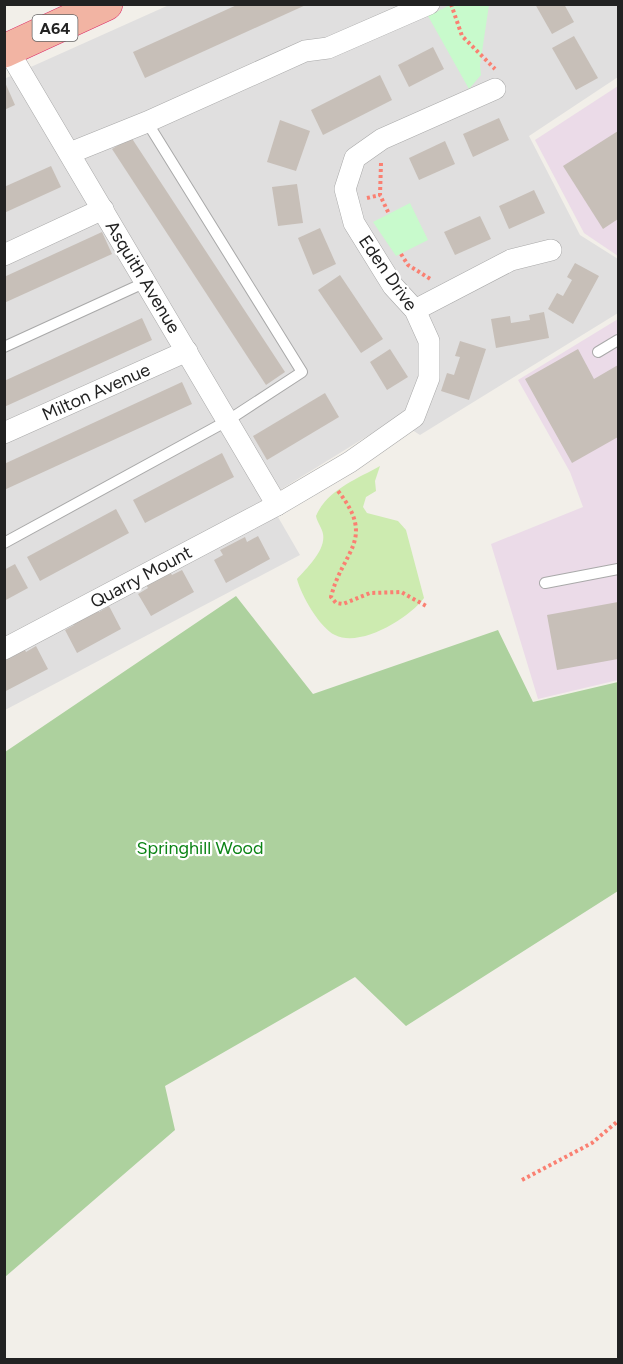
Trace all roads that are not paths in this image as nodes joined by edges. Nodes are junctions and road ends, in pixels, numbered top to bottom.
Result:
1 (106, 4) edge
2 (429, 4) edge
3 (6, 50) edge
4 (497, 81) road end
5 (147, 122) junction
6 (70, 153) junction
7 (103, 209) junction
8 (551, 250) dead end
9 (4, 255) edge
10 (146, 282) junction
11 (415, 310) junction
12 (618, 340) edge
13 (4, 347) edge
14 (187, 351) junction
15 (598, 352) dead end
16 (227, 421) junction
17 (4, 433) edge
18 (277, 505) junction
19 (4, 543) edge
20 (618, 569) edge
21 (545, 583) dead end
22 (4, 649) edge

1 - 3 highway, A64
2 - 5 street
3 - 6 street, Asquith Avenue
4 - 11 street, Eden Drive
5 - 6 street
5 - 16 lane
6 - 7 street, Asquith Avenue
7 - 9 street
7 - 10 street, Asquith Avenue
8 - 11 street
10 - 13 lane
10 - 14 street, Asquith Avenue
11 - 18 street, Eden Drive
12 - 15 lane
14 - 16 street, Asquith Avenue
14 - 17 street, Milton Avenue
16 - 18 street, Asquith Avenue
16 - 19 lane
18 - 22 street, Quarry Mount
20 - 21 lane

